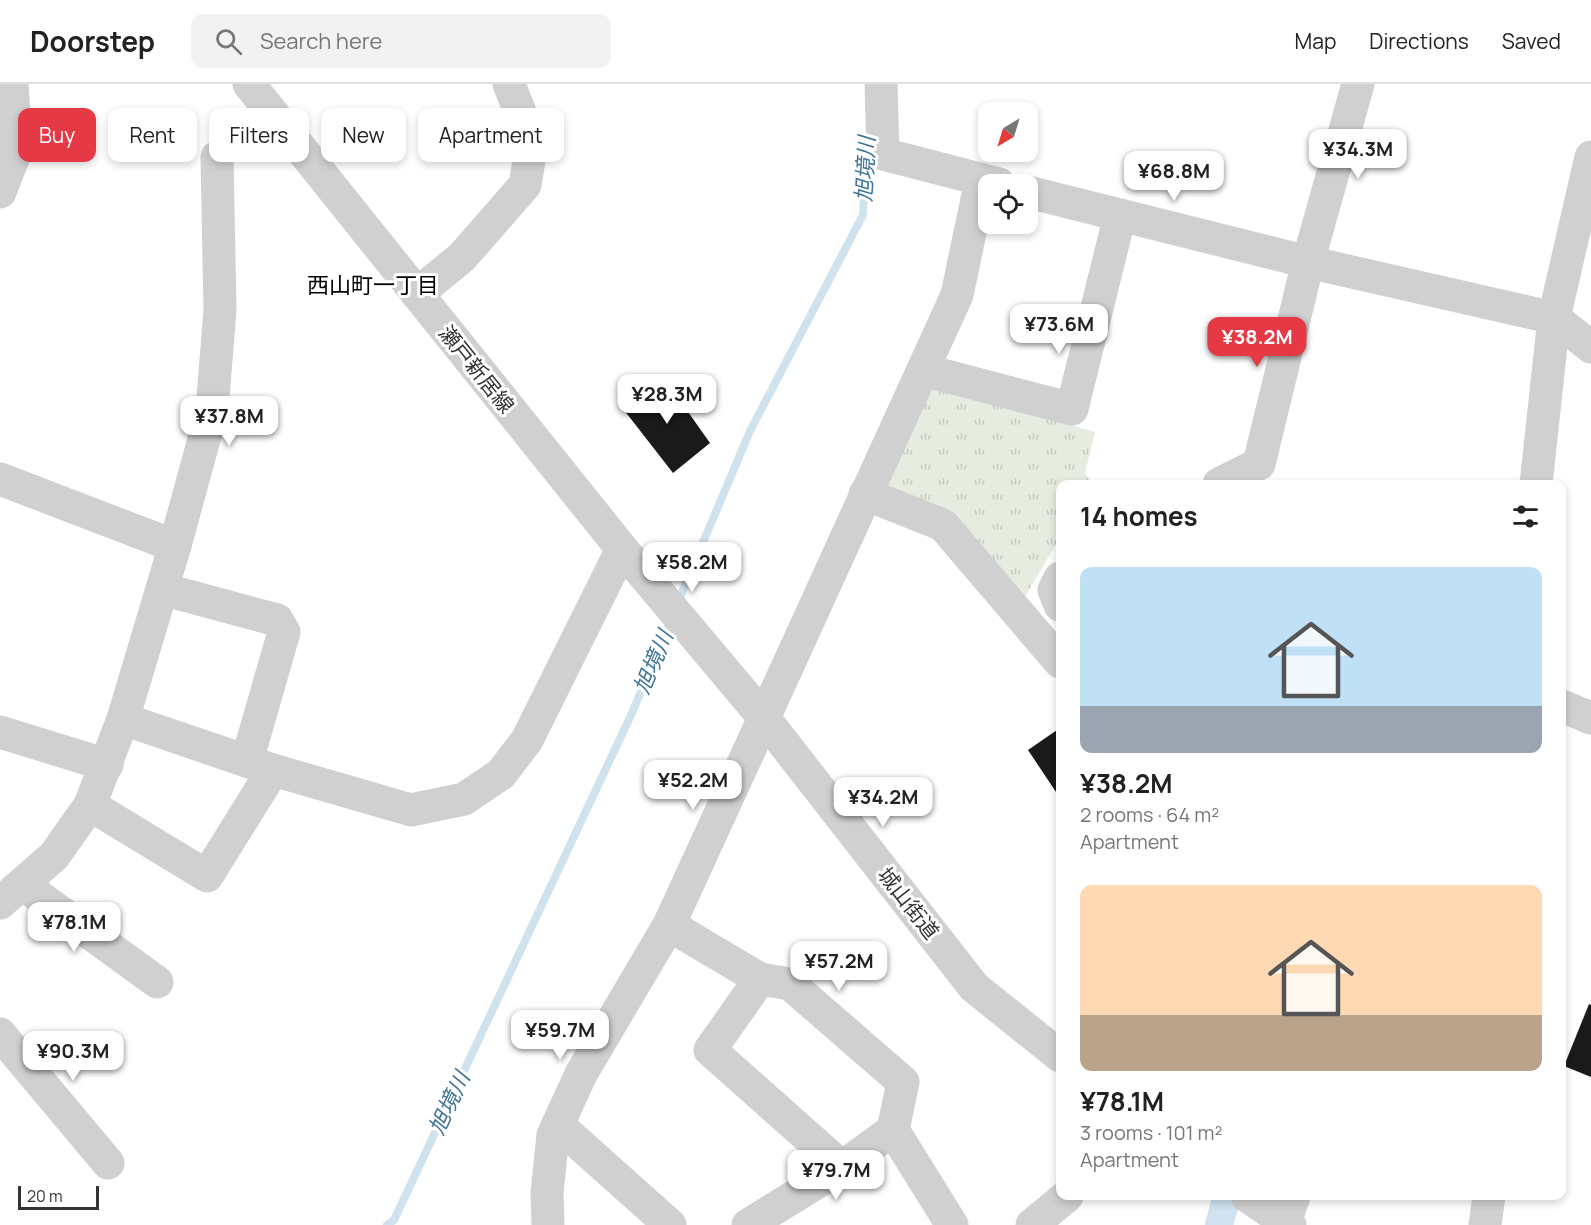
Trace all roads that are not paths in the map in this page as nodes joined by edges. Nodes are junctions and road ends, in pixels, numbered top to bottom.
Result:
1 (12, 84) edge
2 (249, 84) edge
3 (509, 84) edge
4 (881, 84) edge
5 (1358, 84) edge
6 (1591, 157) edge
7 (218, 162) edge
8 (978, 179) edge
9 (0, 192) edge
10 (1038, 194) edge
11 (1120, 215) junction
12 (978, 223) edge
13 (1308, 262) junction
14 (417, 294) junction
15 (1554, 318) junction
16 (1591, 347) edge
17 (923, 370) junction
18 (0, 479) edge
19 (1227, 480) edge
20 (1536, 480) edge
21 (865, 494) junction
22 (175, 546) junction
23 (622, 549) junction
24 (162, 589) junction
25 (684, 622) joint
26 (1056, 657) edge
27 (1566, 708) edge
28 (764, 718) junction
29 (1591, 718) edge
30 (123, 719) junction
31 (0, 732) edge
32 (107, 765) junction
33 (260, 765) junction
34 (90, 805) junction
35 (11, 893) edge
36 (669, 925) junction
37 (760, 979) junction
38 (156, 982) dead end
39 (0, 1034) edge
40 (1056, 1053) edge
41 (558, 1125) junction
42 (893, 1130) junction
43 (108, 1163) dead end
44 (842, 1167) junction
45 (1062, 1200) edge
46 (1488, 1200) edge
47 (548, 1225) edge
48 (670, 1225) edge
49 (748, 1225) edge
50 (952, 1225) edge
51 (1032, 1225) edge
52 (1485, 1225) edge

1 - 9 street
2 - 14 street, 瀬戸新居線
3 - 14 street
4 - 8 street
5 - 13 street
6 - 15 street
7 - 22 street
10 - 11 street
11 - 13 street
11 - 17 street
12 - 17 street
13 - 15 street
13 - 19 street
14 - 23 street, 瀬戸新居線
15 - 16 street
15 - 20 street
17 - 21 street
18 - 22 street
21 - 26 street
21 - 28 street
22 - 24 street
23 - 25 street, 瀬戸新居線
23 - 33 street
24 - 30 street
24 - 33 street
25 - 28 street, 城山街道
27 - 29 street
28 - 36 street
28 - 40 street, 城山街道
30 - 32 street
30 - 33 street
31 - 32 street
32 - 34 street
33 - 34 street
34 - 35 street
35 - 38 street
36 - 37 street
36 - 41 street
37 - 42 street
37 - 44 street
39 - 43 street
41 - 47 street
41 - 48 street
42 - 44 street
42 - 50 street
44 - 49 street
45 - 51 street
46 - 52 street

